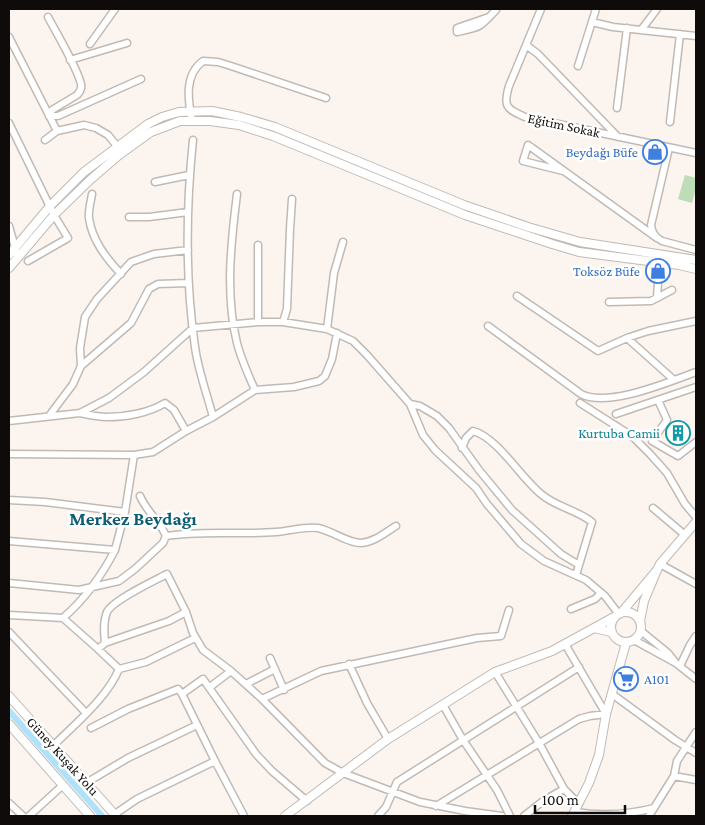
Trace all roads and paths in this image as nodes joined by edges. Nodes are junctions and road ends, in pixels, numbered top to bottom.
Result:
1 (115, 9) edge
2 (541, 9) edge
3 (596, 9) edge
4 (657, 9) edge
5 (496, 10) edge
6 (48, 17) dead end
7 (489, 17) dead end
8 (592, 22) junction
9 (627, 28) junction
10 (642, 30) junction
11 (680, 34) junction
12 (696, 36) edge
13 (9, 38) edge
14 (90, 44) dead end
15 (127, 44) dead end
16 (526, 45) junction
17 (70, 60) junction
18 (578, 66) dead end
19 (141, 79) dead end
20 (326, 98) dead end
21 (618, 108) dead end
22 (190, 112) junction
23 (49, 116) junction
24 (192, 121) junction
25 (670, 122) dead end
26 (9, 123) edge
27 (57, 131) junction
28 (618, 137) junction
29 (45, 140) dead end
30 (193, 140) dead end
31 (117, 146) junction
32 (669, 148) junction
33 (696, 153) edge
34 (563, 171) junction
35 (190, 175) junction
36 (156, 182) dead end
37 (92, 194) dead end
38 (237, 194) dead end
39 (292, 199) dead end
40 (50, 206) junction
41 (188, 212) junction
42 (54, 215) junction
43 (129, 217) dead end
44 (9, 226) edge
45 (657, 238) junction
46 (343, 242) dead end
47 (258, 245) dead end
48 (188, 250) junction
49 (696, 250) edge
50 (11, 252) edge
51 (18, 258) junction
52 (696, 260) edge
53 (28, 261) dead end
54 (9, 268) edge
55 (696, 269) edge
56 (121, 274) junction
57 (188, 283) junction
58 (658, 283) dead end
59 (672, 290) dead end
60 (517, 296) dead end
61 (657, 298) junction
62 (609, 302) dead end
63 (696, 321) edge
64 (258, 322) junction
65 (283, 322) junction
66 (234, 323) junction
67 (488, 326) dead end
68 (193, 328) junction
69 (327, 329) junction
70 (336, 334) junction
71 (627, 338) junction
72 (81, 366) junction
73 (696, 372) edge
74 (674, 380) junction
75 (696, 387) edge
76 (255, 390) junction
77 (658, 400) junction
78 (580, 403) dead end
79 (410, 404) junction
80 (80, 413) junction
81 (616, 414) dead end
82 (50, 416) junction
83 (213, 417) junction
84 (9, 421) edge
85 (186, 431) junction
86 (696, 441) edge
87 (658, 444) junction
88 (462, 448) junction
89 (9, 454) edge
90 (650, 454) junction
91 (134, 455) junction
92 (140, 496) dead end
93 (9, 500) edge
94 (652, 508) dead end
95 (125, 512) junction
96 (696, 517) edge
97 (396, 526) dead end
98 (695, 526) edge
99 (685, 535) junction
100 (166, 536) junction
101 (9, 541) edge
102 (115, 550) junction
103 (579, 565) junction
104 (659, 567) junction
105 (576, 575) junction
106 (9, 583) edge
107 (696, 584) edge
108 (93, 588) junction
109 (601, 593) junction
110 (571, 609) dead end
111 (508, 610) dead end
112 (186, 612) junction
113 (618, 614) junction
114 (9, 615) edge
115 (63, 618) junction
116 (640, 621) junction
117 (594, 628) junction
118 (641, 631) junction
119 (9, 632) edge
120 (611, 632) junction
121 (696, 636) edge
122 (196, 638) junction
123 (630, 641) junction
124 (105, 643) junction
125 (565, 644) junction
126 (98, 649) junction
127 (270, 658) dead end
128 (349, 664) junction
129 (678, 665) junction
130 (579, 667) junction
131 (119, 669) junction
132 (274, 669) junction
133 (231, 671) junction
134 (495, 672) junction
135 (696, 679) edge
136 (246, 684) junction
137 (210, 687) junction
138 (284, 690) junction
139 (182, 694) junction
140 (612, 694) junction
141 (9, 696) edge
142 (262, 699) junction
143 (443, 705) junction
144 (516, 708) junction
145 (86, 713) junction
146 (606, 714) junction
147 (9, 724) edge
148 (197, 725) junction
149 (91, 728) dead end
150 (696, 732) edge
151 (388, 739) junction
152 (463, 740) junction
153 (539, 743) junction
154 (53, 746) junction
155 (686, 747) junction
156 (696, 753) edge
157 (215, 762) junction
158 (343, 773) junction
159 (485, 774) junction
160 (674, 776) junction
161 (696, 780) edge
162 (86, 782) junction
163 (63, 785) junction
164 (564, 789) junction
165 (392, 792) junction
166 (308, 801) junction
167 (9, 803) edge
168 (579, 804) junction
169 (436, 806) junction
170 (654, 808) junction
171 (473, 814) edge
172 (574, 814) edge
173 (115, 815) edge
174 (23, 816) edge
175 (29, 816) edge
176 (90, 816) edge
177 (244, 816) edge
178 (285, 816) edge
179 (378, 816) edge
180 (502, 816) edge
181 (510, 816) edge
182 (524, 816) edge
183 (649, 816) edge

1 - 14 street
2 - 16 street, Eğitim Sokak
3 - 8 street
4 - 10 street
5 - 7 street
6 - 17 street
8 - 9 street
8 - 18 street
9 - 10 street
9 - 21 street
10 - 11 street
11 - 12 street
11 - 25 street
13 - 23 street
15 - 17 street
16 - 28 street
16 - 28 street, Eğitim Sokak
17 - 23 street
19 - 23 street
20 - 22 street
22 - 24 street
22 - 31 main road
22 - 52 main road
23 - 27 street
24 - 42 main road
24 - 55 main road
26 - 40 street
27 - 29 street
27 - 31 street
28 - 32 street, Eğitim Sokak
30 - 35 street
31 - 40 main road
32 - 33 street, Eğitim Sokak
32 - 45 street
34 - 34 street
34 - 45 street
35 - 36 street
35 - 41 street
37 - 56 street
38 - 66 street
39 - 65 street
40 - 42 street
40 - 50 main road
41 - 43 street
41 - 48 street
42 - 51 main road
42 - 53 street
44 - 50 street
45 - 49 street
46 - 69 street
47 - 64 street
48 - 56 street
48 - 57 street
50 - 51 street
51 - 54 main road
56 - 72 street
57 - 68 street
57 - 72 street
58 - 61 street
59 - 61 street
60 - 71 street
61 - 62 street
63 - 71 street
64 - 65 street
64 - 66 street
65 - 69 street
66 - 68 street
66 - 76 street
67 - 74 street
68 - 80 street
68 - 83 street
69 - 70 street
70 - 76 street
70 - 79 street
71 - 74 street
72 - 82 street
73 - 74 street
75 - 77 street
76 - 83 street
77 - 81 street
77 - 87 street
78 - 90 street
79 - 88 street
79 - 105 street
80 - 82 street
80 - 85 street
82 - 84 street
83 - 85 street
85 - 91 street
86 - 87 street
87 - 90 street
88 - 103 street
88 - 103 street
89 - 91 street
90 - 96 street
91 - 95 street
92 - 100 street
93 - 95 street
94 - 99 street
95 - 102 street
97 - 100 street
98 - 99 main road
99 - 104 main road
100 - 108 street
101 - 102 street
102 - 108 street
103 - 105 street
104 - 107 street
104 - 113 main road
104 - 116 main road
105 - 109 street
106 - 108 street
108 - 115 street
109 - 110 street
109 - 113 street
111 - 128 street
112 - 122 street
112 - 124 street
112 - 124 street
113 - 116 main road
113 - 117 main road
113 - 120 main road
114 - 115 street
115 - 126 street
116 - 118 main road
117 - 120 main road
117 - 125 main road
118 - 123 main road
118 - 129 street
119 - 145 street
120 - 123 main road
121 - 129 street
122 - 131 street
122 - 133 street
123 - 129 street
123 - 140 main road
124 - 126 street
125 - 130 street
125 - 134 main road
126 - 131 street
127 - 132 street
128 - 138 street
128 - 151 street
129 - 135 street
130 - 144 street
130 - 146 street
131 - 145 street
132 - 136 street
132 - 138 street
133 - 136 street
133 - 137 street
134 - 143 main road
134 - 144 street
136 - 142 street
137 - 139 street
137 - 166 street
138 - 142 street
139 - 148 street
139 - 149 street
140 - 146 main road
140 - 155 street
141 - 154 main road, Güney Kuşak Yolu
142 - 158 street
143 - 151 main road
143 - 152 street
144 - 152 street
144 - 153 street
145 - 154 street
146 - 153 street
146 - 168 main road
147 - 163 main road, Güney Kuşak Yolu
148 - 157 street
148 - 162 street
150 - 155 street
151 - 158 main road
152 - 159 street
152 - 165 street
153 - 159 street
153 - 164 street
154 - 162 main road, Güney Kuşak Yolu
155 - 156 street
155 - 160 street
157 - 173 street
157 - 177 street
158 - 165 street
158 - 166 main road
159 - 169 street
159 - 181 street
160 - 161 street
160 - 170 street
162 - 173 main road, Güney Kuşak Yolu
163 - 175 street
163 - 176 main road, Güney Kuşak Yolu
164 - 168 street
164 - 182 street
165 - 169 street
165 - 179 street
166 - 178 main road
167 - 174 street
168 - 172 main road
169 - 171 street
170 - 172 street
170 - 183 street
171 - 180 street

